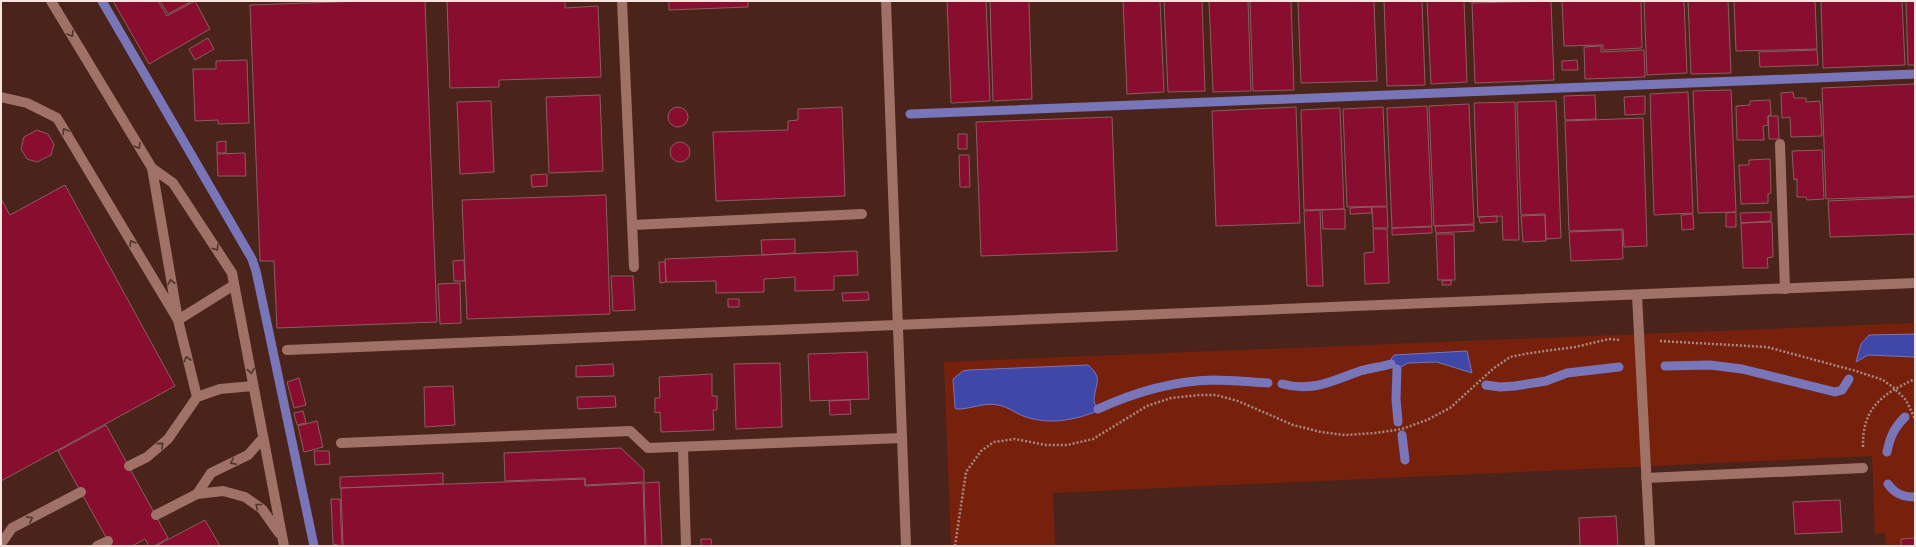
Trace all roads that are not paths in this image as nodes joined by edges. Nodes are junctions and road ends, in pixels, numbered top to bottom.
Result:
1 (50, 1) edge
2 (622, 1) edge
3 (886, 1) edge
4 (1, 97) edge
5 (1780, 144) dead end
6 (152, 168) junction
7 (862, 214) dead end
8 (633, 225) junction
9 (634, 267) dead end
10 (1915, 283) edge
11 (234, 285) junction
12 (1785, 288) junction
13 (1638, 295) junction
14 (178, 320) junction
15 (898, 325) junction
16 (287, 350) dead end
17 (253, 386) junction
18 (197, 397) junction
19 (263, 438) junction
20 (902, 438) junction
21 (341, 443) dead end
22 (683, 446) junction
23 (129, 466) dead end
24 (1864, 468) road end
25 (1646, 478) junction
26 (81, 492) dead end
27 (197, 494) junction
28 (156, 515) dead end
29 (108, 541) dead end
30 (283, 541) edge
31 (1, 544) edge
32 (97, 546) edge
33 (686, 546) edge
34 (906, 546) edge
35 (1650, 546) edge

1 -> 6 street
2 - 8 street
3 - 15 street
14 -> 4 street
5 - 12 street
6 -> 11 street
14 -> 6 street
7 - 8 street
8 - 9 street
10 - 12 street
11 - 14 street
11 -> 17 street
12 - 13 street
13 - 15 street
13 - 25 street
18 -> 14 street
15 - 16 street
15 - 20 street
17 - 18 street
17 - 19 street
23 -> 18 street
19 -> 27 street
19 - 30 street
20 - 22 street
20 - 34 street
21 - 22 street
22 - 33 street
24 - 25 street
25 - 35 street
31 -> 26 street
27 - 28 street
30 -> 27 street
29 - 32 street

